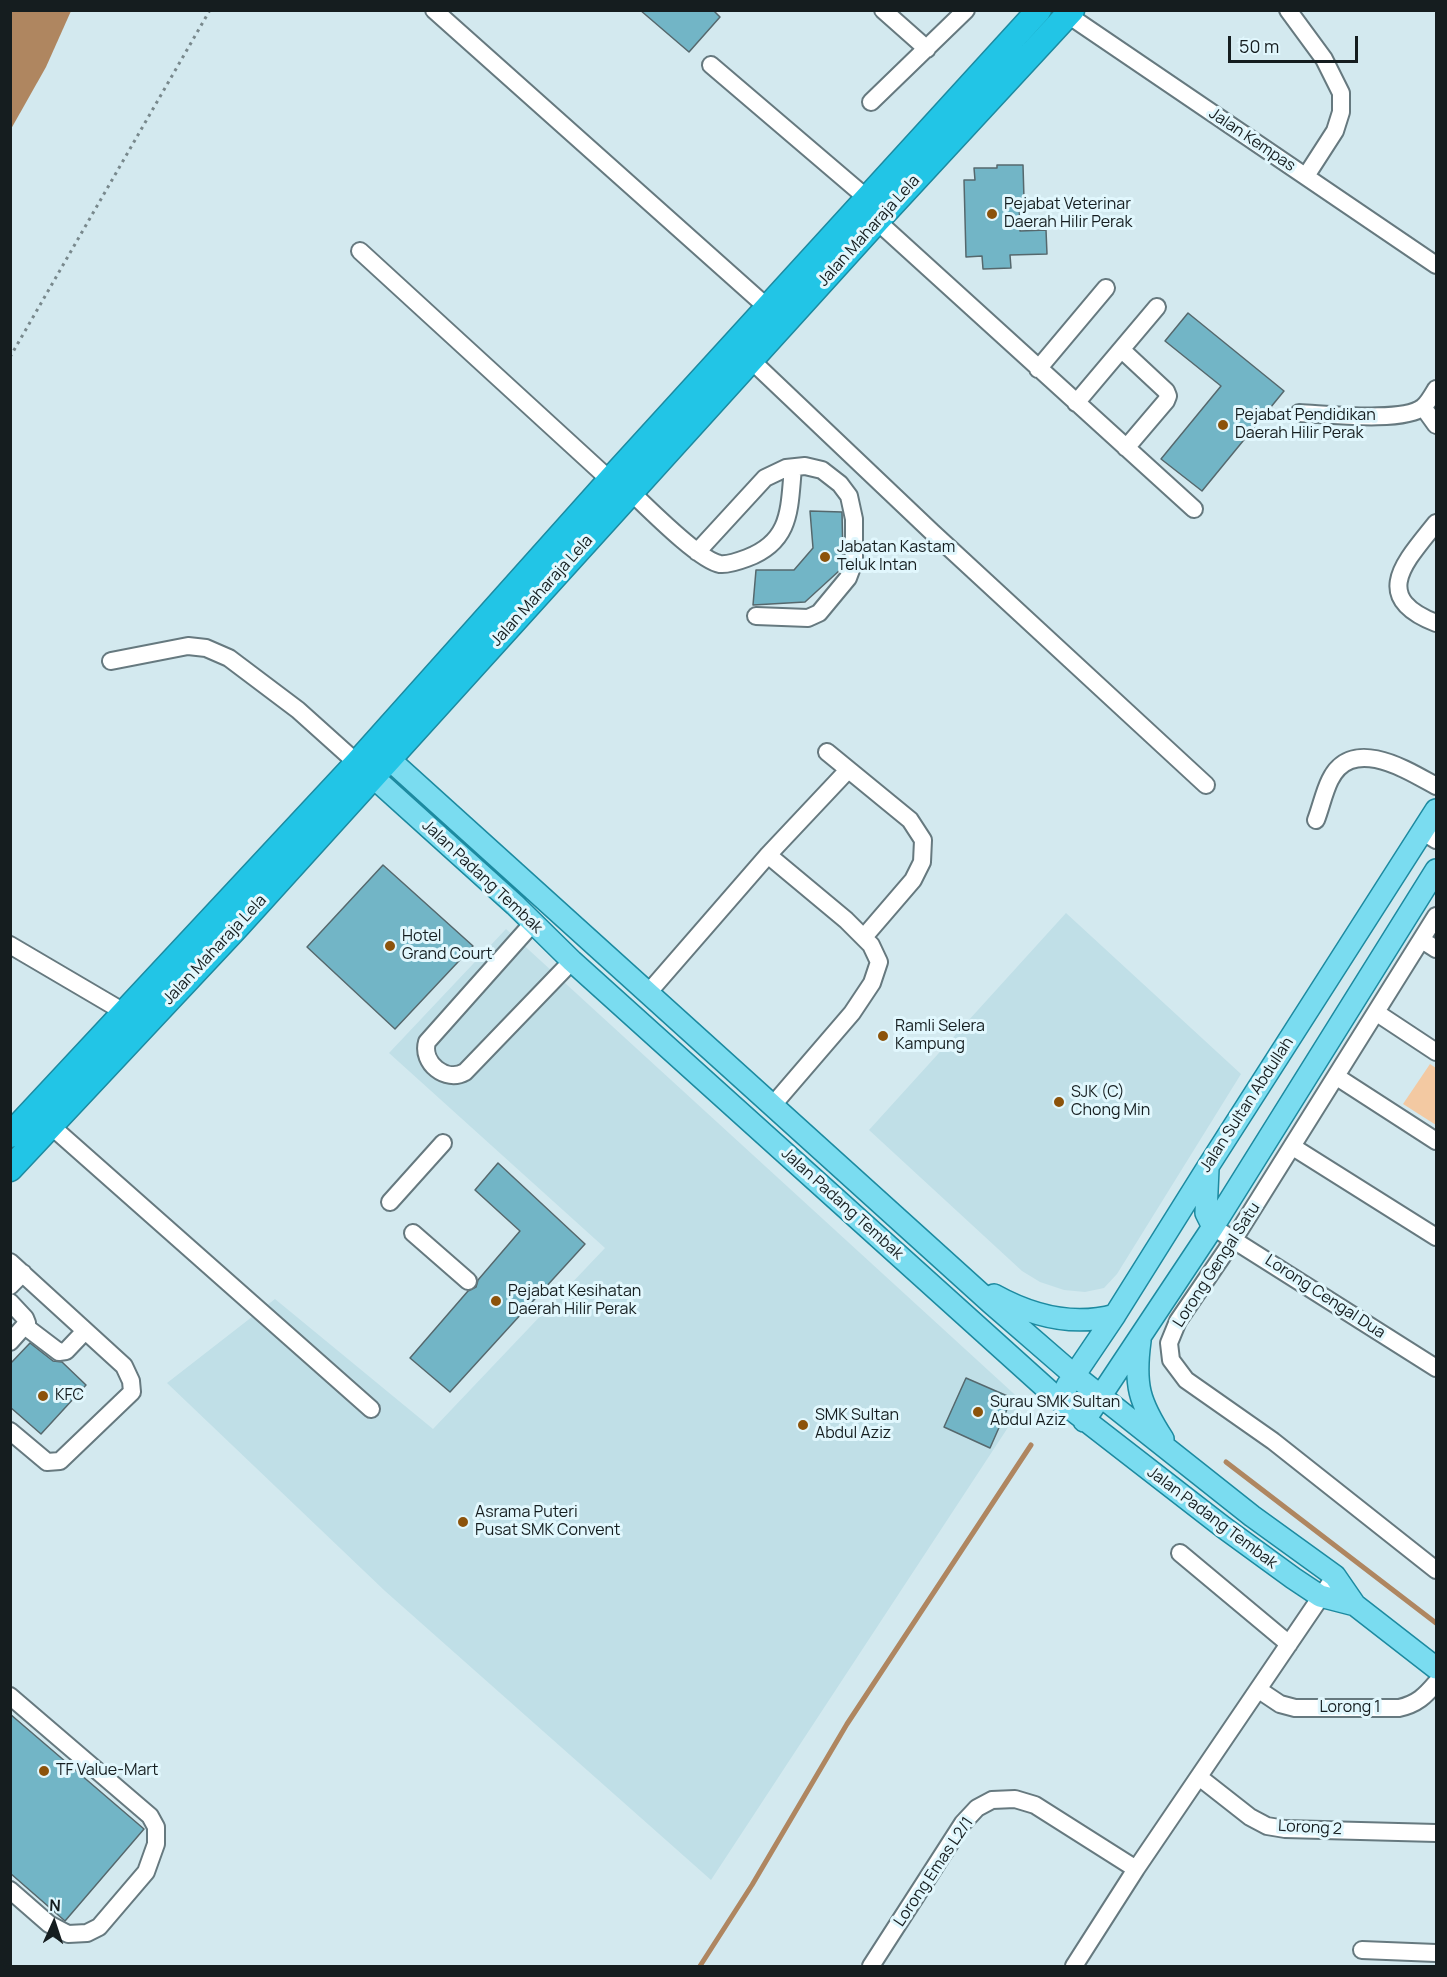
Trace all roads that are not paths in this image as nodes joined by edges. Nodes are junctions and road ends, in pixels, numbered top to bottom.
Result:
1 (434, 10) edge
2 (884, 10) edge
3 (966, 10) edge
4 (1039, 10) edge
5 (1288, 10) edge
6 (1070, 13) edge
7 (927, 49) junction
8 (711, 65) dead end
9 (871, 102) dead end
10 (1306, 176) junction
11 (868, 199) junction
12 (878, 222) junction
13 (360, 250) dead end
14 (1437, 265) edge
15 (1106, 288) dead end
16 (1157, 307) dead end
17 (768, 308) junction
18 (1122, 350) junction
19 (752, 361) junction
20 (1038, 369) junction
21 (1437, 389) edge
22 (1076, 403) junction
23 (1423, 407) junction
24 (1299, 413) dead end
25 (1437, 425) edge
26 (1126, 448) junction
27 (793, 468) junction
28 (610, 480) junction
29 (631, 492) junction
30 (1194, 509) dead end
31 (1437, 523) edge
32 (696, 552) junction
33 (756, 616) dead end
34 (1437, 623) edge
35 (111, 661) dead end
36 (826, 752) dead end
37 (373, 761) junction
38 (848, 770) junction
39 (1206, 785) dead end
40 (1437, 786) edge
41 (1437, 810) edge
42 (1316, 820) dead end
43 (1430, 836) edge
44 (768, 855) junction
45 (1437, 870) edge
46 (1437, 916) edge
47 (533, 923) junction
48 (864, 938) junction
49 (1422, 940) junction
50 (10, 945) edge
51 (1437, 950) edge
52 (572, 961) junction
53 (648, 993) junction
54 (123, 1012) junction
55 (1377, 1013) junction
56 (1437, 1052) edge
57 (1337, 1077) junction
58 (772, 1106) junction
59 (51, 1125) junction
60 (10, 1135) edge
61 (1437, 1141) edge
62 (443, 1143) dead end
63 (1293, 1147) junction
64 (1209, 1165) junction
65 (10, 1169) edge
66 (390, 1202) dead end
67 (1213, 1227) junction
68 (413, 1233) dead end
69 (1437, 1237) edge
70 (1234, 1239) junction
71 (16, 1267) edge
72 (960, 1275) junction
73 (468, 1281) dead end
74 (10, 1286) edge
75 (10, 1302) edge
76 (1115, 1315) junction
77 (26, 1327) junction
78 (85, 1331) junction
79 (1141, 1336) junction
80 (10, 1342) edge
81 (1437, 1368) edge
82 (1074, 1375) junction
83 (1101, 1396) junction
84 (1058, 1399) junction
85 (371, 1409) dead end
86 (1084, 1421) junction
87 (10, 1431) edge
88 (1171, 1452) junction
89 (1180, 1553) dead end
90 (1437, 1569) edge
91 (1335, 1576) junction
92 (1320, 1596) junction
93 (1355, 1605) junction
94 (1289, 1644) junction
95 (1437, 1668) edge
96 (1437, 1683) edge
97 (1259, 1690) junction
98 (10, 1696) edge
99 (1199, 1777) junction
100 (1437, 1833) edge
101 (1136, 1869) junction
102 (10, 1890) edge
103 (1362, 1950) dead end
104 (1437, 1953) edge
105 (871, 1966) edge
106 (1076, 1966) edge

1 - 17 street
2 - 7 street
3 - 7 street
4 - 11 highway, Jalan Maharaja Lela
5 - 10 street
6 - 10 street, Jalan Kempas
6 - 12 highway, Jalan Maharaja Lela
7 - 9 street
8 - 11 street
10 - 14 street, Jalan Kempas
11 - 17 highway, Jalan Maharaja Lela
12 - 19 highway, Jalan Maharaja Lela
12 - 20 street
13 - 28 street
15 - 20 street
16 - 18 street
17 - 28 highway, Jalan Maharaja Lela
18 - 22 street
18 - 26 street
19 - 29 highway, Jalan Maharaja Lela
19 - 39 street
20 - 22 street
21 - 23 street
22 - 26 street
23 - 24 street
23 - 25 street
26 - 30 street
27 - 32 street
27 - 32 street
27 - 33 street
28 - 37 highway, Jalan Maharaja Lela
29 - 32 street
29 - 37 highway, Jalan Maharaja Lela
31 - 34 street
35 - 37 street
36 - 38 street
37 - 47 main road, Jalan Padang Tembak
37 - 53 main road, Jalan Padang Tembak
37 - 54 highway, Jalan Maharaja Lela
37 - 59 highway, Jalan Maharaja Lela
38 - 44 street
38 - 48 street
40 - 42 street
41 - 43 main road, Jalan Sultan Abdullah
43 - 64 main road, Jalan Sultan Abdullah
44 - 48 street
44 - 53 street
45 - 67 main road
46 - 49 street, Lorong Gengal Satu
47 - 52 main road, Jalan Padang Tembak
47 - 52 street
48 - 58 street
49 - 51 street
49 - 55 street, Lorong Gengal Satu
50 - 54 street
52 - 84 main road, Jalan Padang Tembak
53 - 58 main road, Jalan Padang Tembak
54 - 60 highway, Jalan Maharaja Lela
55 - 56 street
55 - 57 street, Lorong Gengal Satu
57 - 61 street
57 - 63 street, Lorong Gengal Satu
58 - 72 main road, Jalan Padang Tembak
59 - 65 highway, Jalan Maharaja Lela
59 - 85 street
62 - 66 street
63 - 69 street
63 - 70 street, Lorong Gengal Satu
64 - 67 main road
64 - 76 main road, Jalan Sultan Abdullah
67 - 70 street, Lorong Cengal Dua
67 - 79 main road
68 - 73 street
70 - 81 street, Lorong Cengal Dua
70 - 90 street, Lorong Gengal Satu
71 - 74 street
71 - 78 street
72 - 76 main road
72 - 82 main road, Jalan Padang Tembak
75 - 77 street
76 - 82 main road, Jalan Sultan Abdullah
77 - 78 street
77 - 80 street
78 - 87 street
79 - 83 main road
79 - 88 main road
82 - 83 main road, Jalan Padang Tembak
82 - 84 main road, Jalan Sultan Abdullah
83 - 86 main road
83 - 88 main road, Jalan Padang Tembak
84 - 86 main road, Jalan Padang Tembak
86 - 92 main road, Jalan Padang Tembak
88 - 91 main road, Jalan Padang Tembak
89 - 94 street
91 - 92 street
91 - 93 main road, Jalan Padang Tembak
92 - 93 main road, Jalan Padang Tembak
92 - 94 street
93 - 95 main road, Jalan Padang Tembak
94 - 97 street
96 - 97 street, Lorong 1
97 - 99 street
98 - 102 street
99 - 100 street, Lorong 2
99 - 101 street
101 - 105 street, Lorong Emas L2/1
101 - 106 street
103 - 104 street

